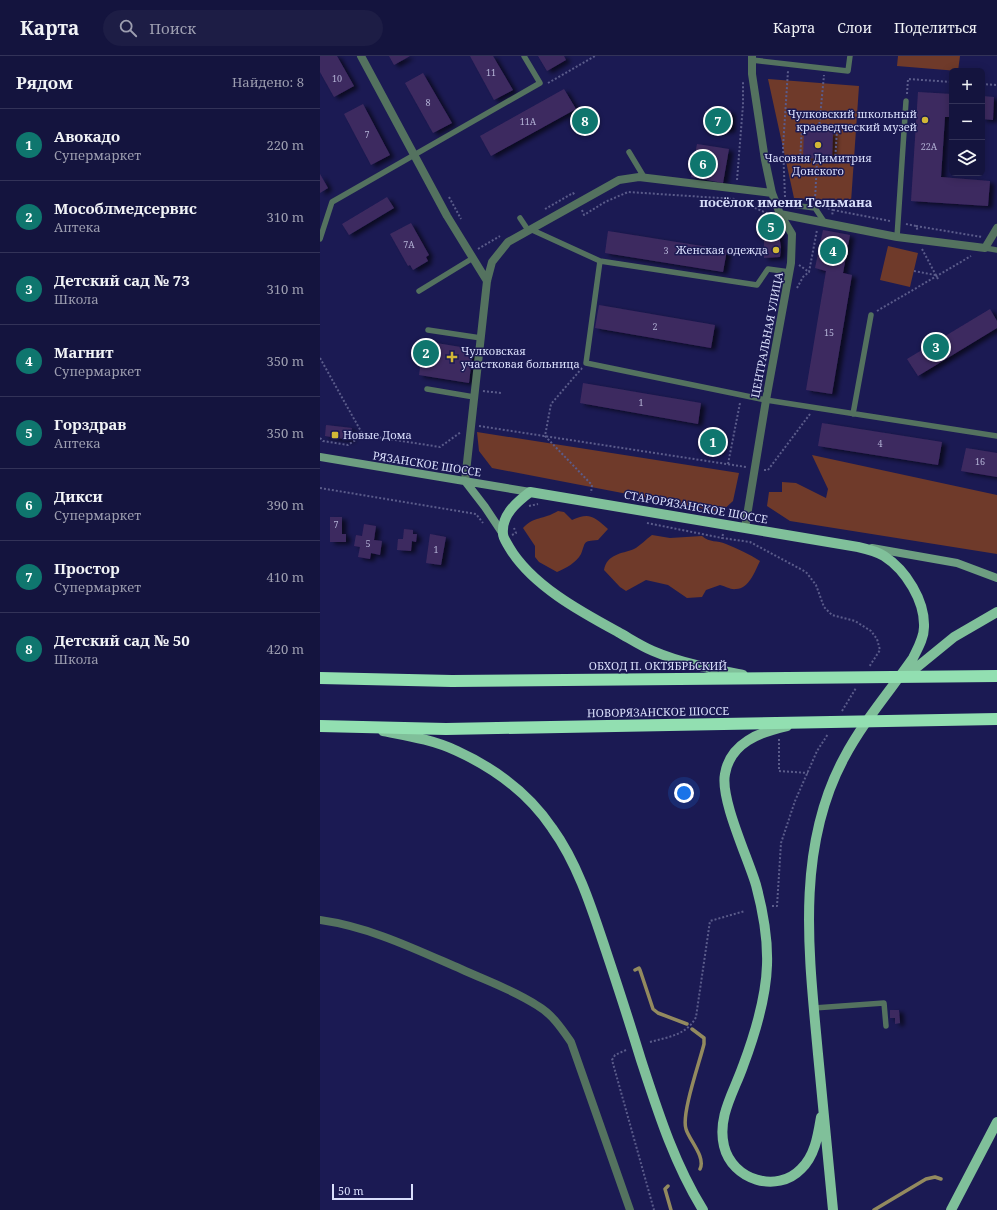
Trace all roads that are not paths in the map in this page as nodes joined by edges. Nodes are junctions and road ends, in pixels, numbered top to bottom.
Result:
1 (361, 56) edge
2 (524, 56) edge
3 (850, 56) edge
4 (752, 58) edge
5 (906, 101) road end
6 (630, 152) dead end
7 (414, 155) junction
8 (644, 177) junction
9 (772, 193) junction
10 (776, 203) junction
11 (778, 215) junction
12 (520, 218) dead end
13 (828, 224) junction
14 (997, 228) edge
15 (529, 230) junction
16 (897, 237) junction
17 (320, 239) edge
18 (985, 248) junction
19 (997, 250) edge
20 (473, 258) junction
21 (600, 260) junction
22 (790, 272) junction
23 (487, 281) junction
24 (419, 291) dead end
25 (870, 315) road end
26 (428, 330) dead end
27 (481, 338) junction
28 (427, 389) dead end
29 (475, 394) junction
30 (766, 400) junction
31 (853, 414) junction
32 (997, 436) edge
33 (320, 457) edge
34 (465, 481) junction
35 (530, 492) junction
36 (745, 528) junction
37 (504, 537) junction
38 (858, 546) junction
39 (997, 578) edge
40 (997, 612) edge
41 (997, 676) edge
42 (320, 678) edge
43 (757, 678) junction
44 (888, 694) junction
45 (997, 718) edge
46 (804, 722) junction
47 (320, 726) edge
48 (362, 727) junction
49 (320, 920) edge
50 (814, 1008) junction
51 (886, 1026) dead end
52 (824, 1108) junction
53 (997, 1122) edge
54 (630, 1210) edge
55 (703, 1210) edge
56 (833, 1210) edge
57 (951, 1210) edge

1 - 7 street
2 - 7 lane
3 - 4 lane
4 - 9 street, ЦЕНТРАЛЬНАЯ УЛИЦА
5 - 16 lane
6 - 8 lane
7 - 17 lane
7 - 20 street
8 - 9 street
8 - 15 street
9 - 10 street, ЦЕНТРАЛЬНАЯ УЛИЦА
10 - 11 street, ЦЕНТРАЛЬНАЯ УЛИЦА
10 - 13 lane
11 - 13 street
11 - 22 street, ЦЕНТРАЛЬНАЯ УЛИЦА
12 - 15 lane
13 - 16 street
14 - 18 street
15 - 21 lane
15 - 23 street
16 - 18 street
18 - 19 lane
20 - 23 street
20 - 24 lane
21 - 22 lane
21 - 30 lane
22 - 30 street, ЦЕНТРАЛЬНАЯ УЛИЦА
23 - 27 street
25 - 31 lane
26 - 27 lane
27 - 29 street
28 - 29 lane
29 - 34 street
30 - 31 lane
30 - 36 street, ЦЕНТРАЛЬНАЯ УЛИЦА
31 - 32 lane
33 - 34 main road, РЯЗАНСКОЕ ШОССЕ
34 - 35 main road, РЯЗАНСКОЕ ШОССЕ
34 - 37 main road
35 - 36 main road, СТАРОРЯЗАНСКОЕ ШОССЕ
35 - 37 main road
36 - 38 main road, СТАРОРЯЗАНСКОЕ ШОССЕ
37 - 43 main road
38 - 39 main road
38 - 44 main road, СТАРОРЯЗАНСКОЕ ШОССЕ
40 - 44 main road
41 - 43 highway, ОБХОД П. ОКТЯБРЬСКИЙ
42 - 43 highway, ОБХОД П. ОКТЯБРЬСКИЙ
44 - 50 main road
45 - 46 highway, НОВОРЯЗАНСКОЕ ШОССЕ
46 - 48 highway, НОВОРЯЗАНСКОЕ ШОССЕ
46 - 52 main road
47 - 48 highway, НОВОРЯЗАНСКОЕ ШОССЕ
48 - 55 main road
49 - 54 street
50 - 51 lane
50 - 52 main road
52 - 56 main road
53 - 57 main road

